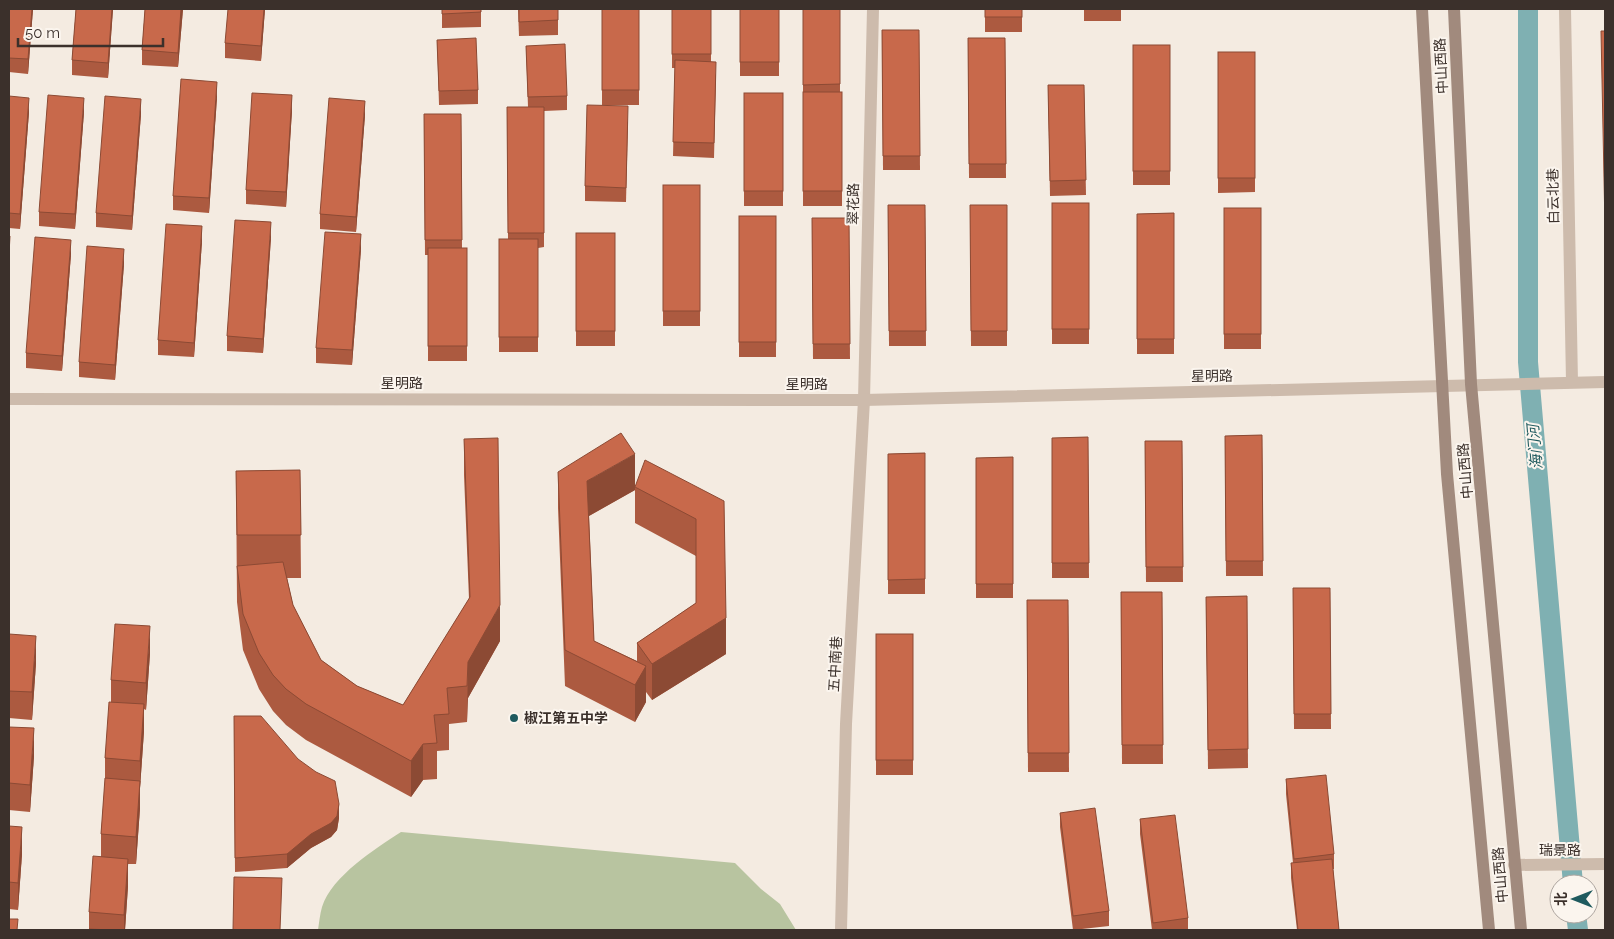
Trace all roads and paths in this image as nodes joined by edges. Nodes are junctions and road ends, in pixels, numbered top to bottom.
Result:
1 (872, 9) edge
2 (1422, 9) edge
3 (1454, 9) edge
4 (1565, 9) edge
5 (1572, 382) junction
6 (1605, 382) edge
7 (1471, 384) junction
8 (1442, 385) junction
9 (9, 399) edge
10 (864, 400) junction
11 (1601, 864) edge
12 (1514, 865) junction
13 (841, 930) edge
14 (1489, 930) edge
15 (1521, 930) edge

1 - 10 street, 翠花路
2 - 8 main road, 中山西路
3 - 7 main road, 中山西路
4 - 5 street, 白云北巷
5 - 6 street, 星明路
5 - 7 street, 星明路
7 - 8 street, 星明路
7 - 12 main road, 中山西路
8 - 10 street, 星明路
8 - 14 main road, 中山西路
9 - 10 street, 星明路
10 - 13 street, 五中南巷
11 - 12 street, 瑞景路
12 - 15 main road, 中山西路

